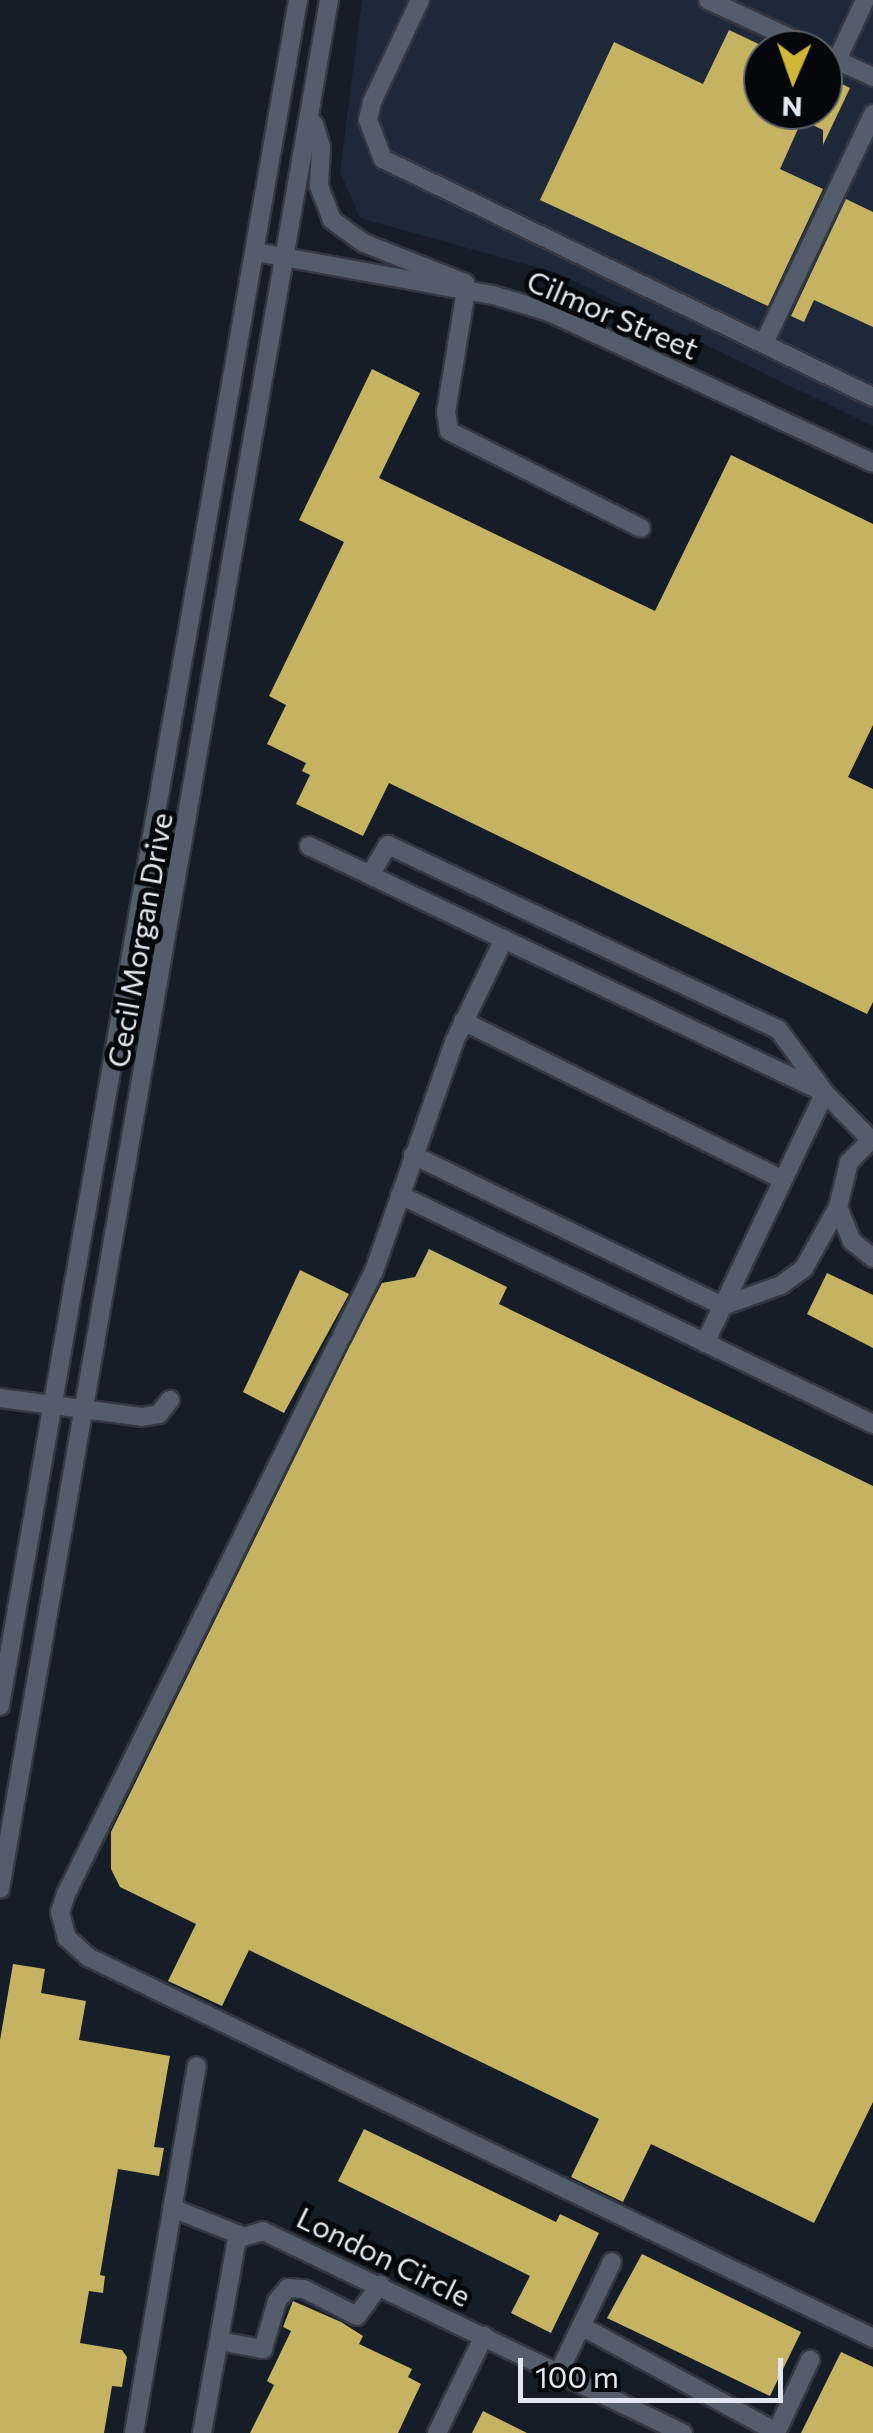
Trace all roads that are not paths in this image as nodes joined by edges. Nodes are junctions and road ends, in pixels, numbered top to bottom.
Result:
1 (298, 0) edge
2 (330, 0) edge
3 (420, 0) edge
4 (708, 0) edge
5 (864, 0) edge
6 (773, 30) edge
7 (843, 35) edge
8 (843, 62) edge
9 (873, 77) edge
10 (873, 114) edge
11 (312, 120) junction
12 (256, 252) junction
13 (287, 258) junction
14 (466, 290) junction
15 (493, 295) junction
16 (764, 343) junction
17 (873, 396) edge
18 (873, 463) edge
19 (640, 528) dead end
20 (310, 846) dead end
21 (370, 875) junction
22 (504, 939) junction
23 (464, 1021) junction
24 (825, 1093) junction
25 (872, 1139) edge
26 (413, 1154) junction
27 (783, 1180) junction
28 (400, 1195) junction
29 (838, 1206) junction
30 (873, 1258) edge
31 (723, 1306) junction
32 (705, 1343) junction
33 (0, 1398) edge
34 (170, 1400) dead end
35 (52, 1406) junction
36 (86, 1406) junction
37 (872, 1420) edge
38 (0, 1706) edge
39 (0, 1889) edge
40 (197, 2066) dead end
41 (172, 2208) junction
42 (240, 2235) junction
43 (612, 2262) dead end
44 (380, 2284) junction
45 (582, 2326) junction
46 (484, 2336) junction
47 (873, 2338) edge
48 (219, 2341) junction
49 (810, 2360) dead end
50 (559, 2372) junction
51 (134, 2433) edge
52 (202, 2433) edge
53 (437, 2433) edge
54 (683, 2433) edge
55 (776, 2433) edge

1 - 12 street, Cecil Morgan Drive
2 - 11 street, Cecil Morgan Drive
3 - 16 street
4 - 6 street
5 - 7 street
8 - 9 street
10 - 16 street
11 - 13 street, Cecil Morgan Drive
11 - 15 street
12 - 13 street, Cilmor Street
12 - 35 street, Cecil Morgan Drive
13 - 14 street, Cilmor Street
13 - 36 street, Cecil Morgan Drive
14 - 15 street, Cilmor Street
14 - 19 street
15 - 18 street, Cilmor Street
16 - 17 street
20 - 21 street
21 - 22 street
21 - 24 street
22 - 23 street
22 - 24 street
23 - 26 street
23 - 27 street
24 - 25 street
24 - 27 street
25 - 29 street
26 - 28 street
26 - 31 street
27 - 31 street
28 - 32 street
28 - 47 street
29 - 30 street
29 - 31 street
31 - 32 street
32 - 37 street
33 - 35 street
34 - 36 street
35 - 36 street
35 - 38 street, Cecil Morgan Drive
36 - 39 street, Cecil Morgan Drive
40 - 41 street
41 - 42 street, London Circle
41 - 51 street
42 - 44 street, London Circle
42 - 48 street
43 - 45 street
44 - 46 street, London Circle
44 - 48 street
45 - 50 street
45 - 55 street
46 - 50 street, London Circle
46 - 53 street
48 - 52 street
49 - 55 street
50 - 54 street, London Circle

